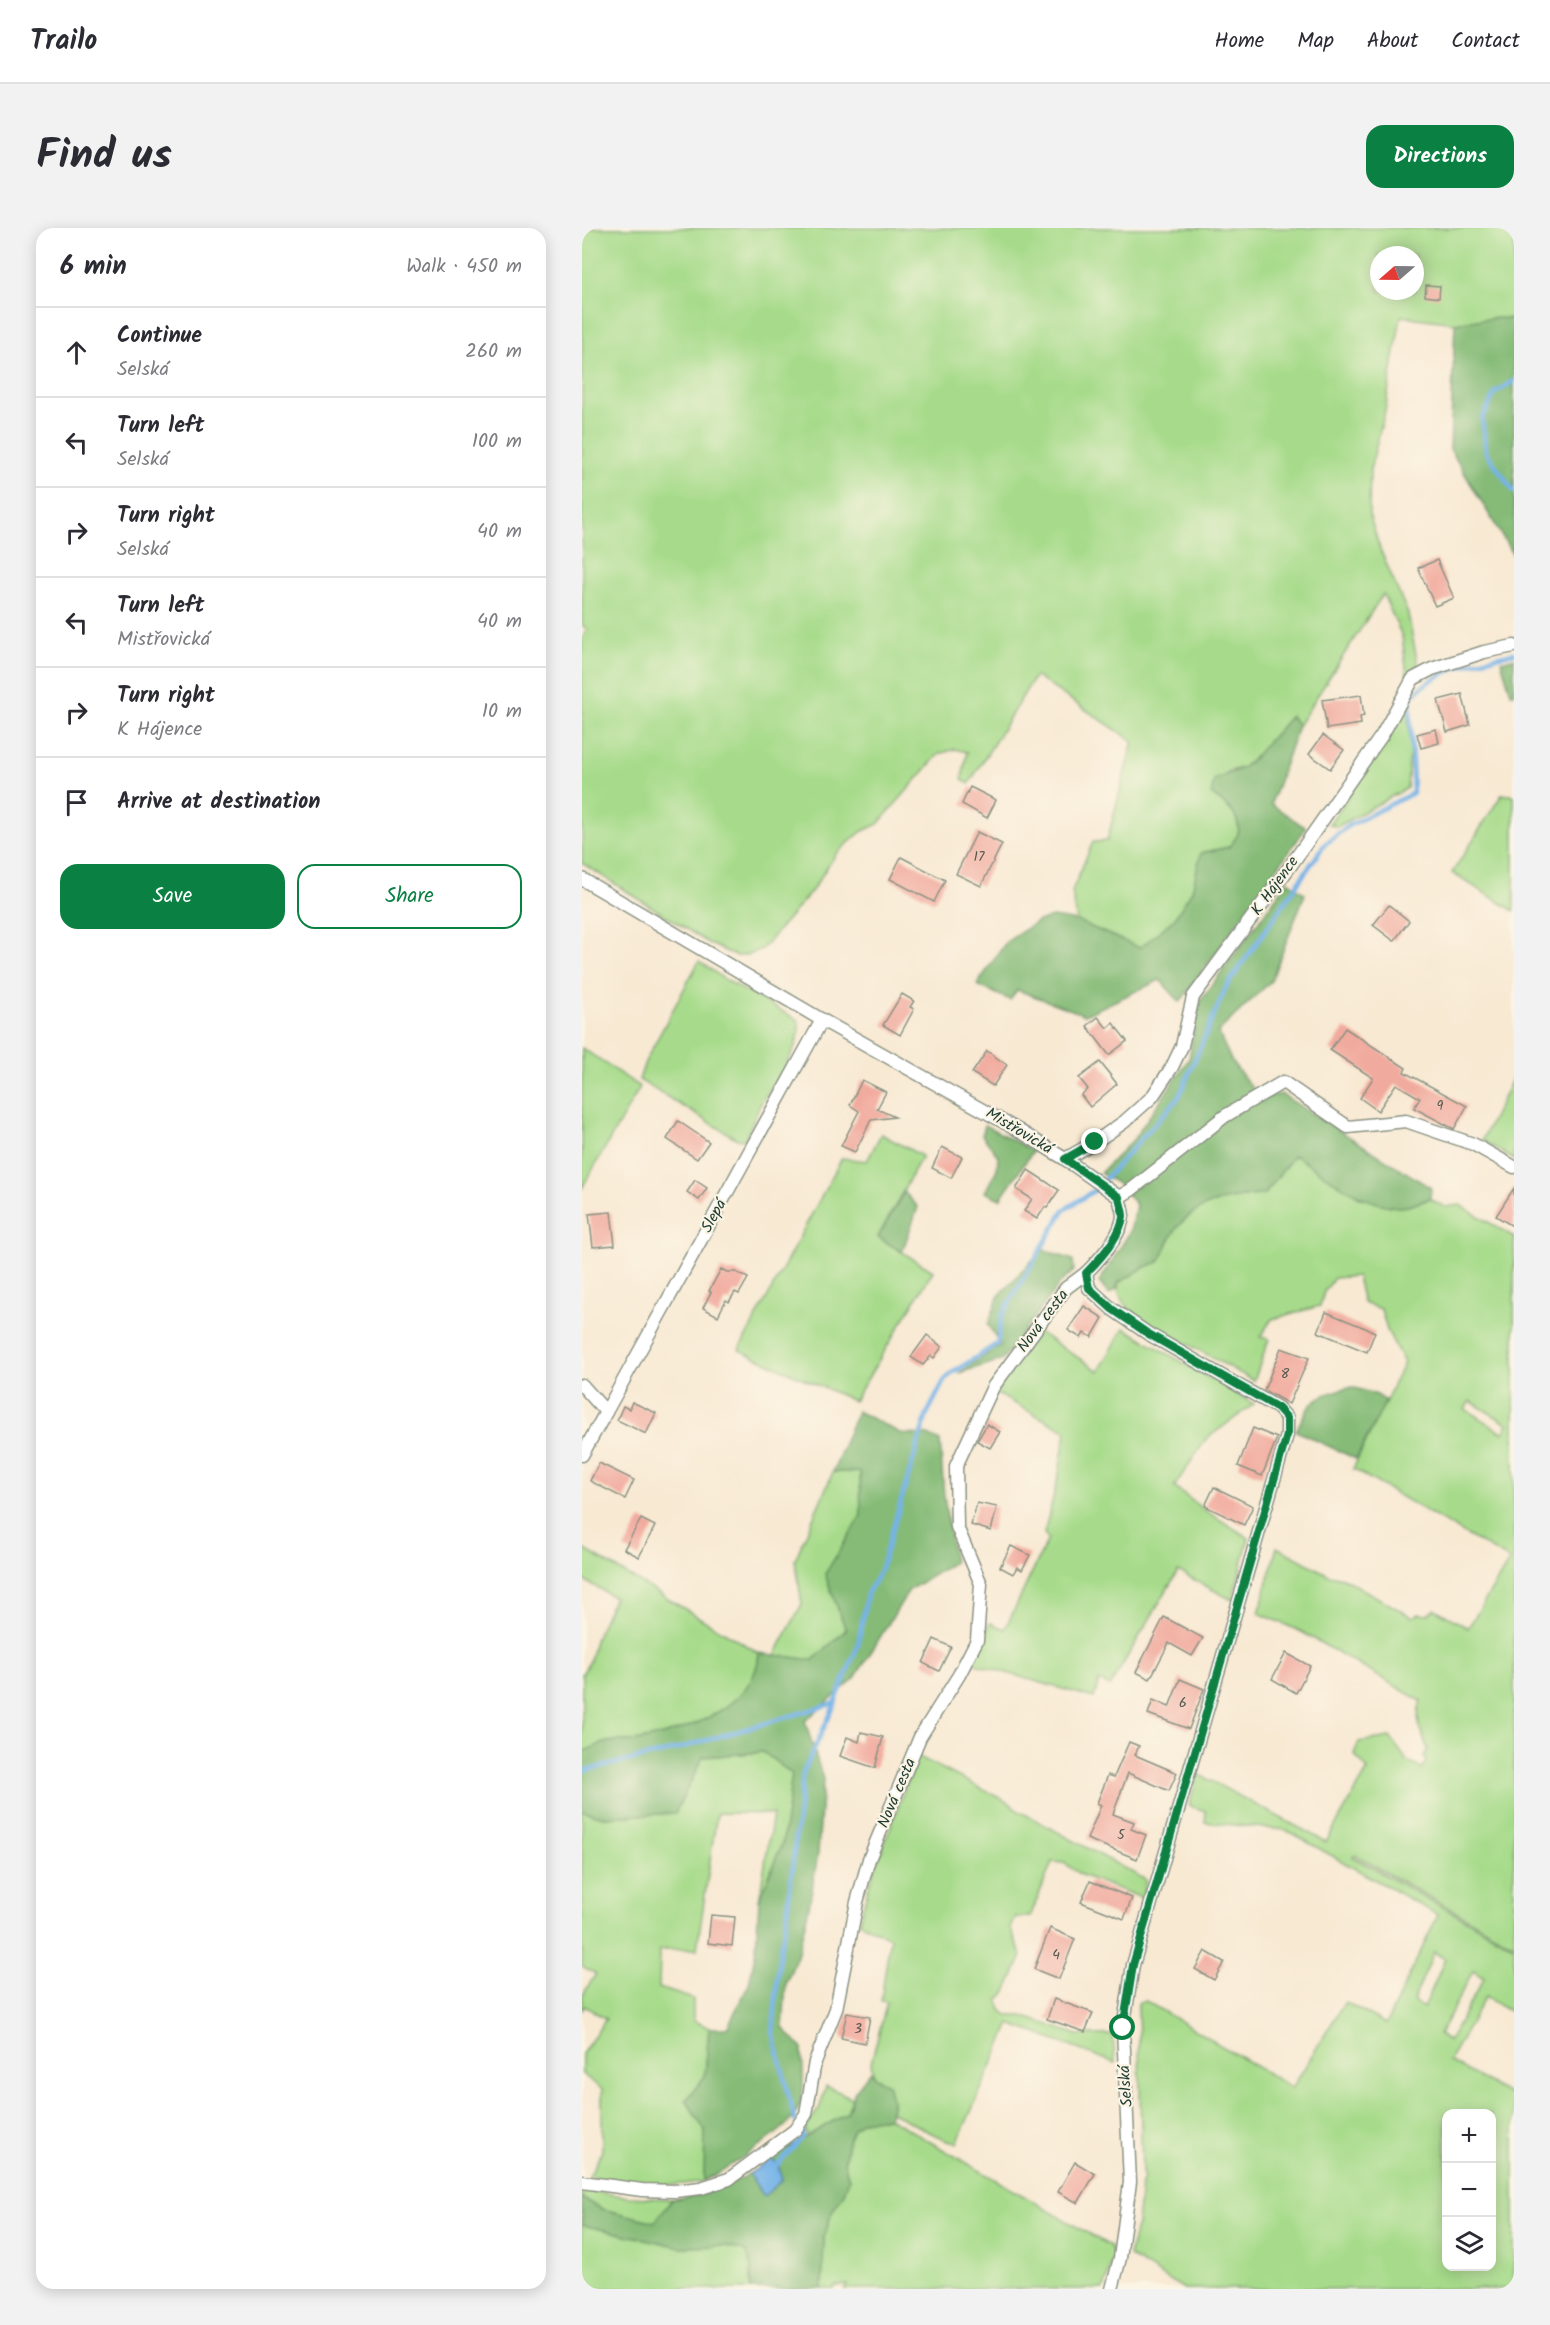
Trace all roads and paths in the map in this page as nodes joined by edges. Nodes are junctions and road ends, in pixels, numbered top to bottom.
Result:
1 (1514, 646) edge
2 (582, 879) edge
3 (822, 1020) junction
4 (1065, 1159) junction
5 (1514, 1167) edge
6 (1119, 1197) junction
7 (1086, 1273) junction
8 (582, 1384) edge
9 (606, 1412) junction
10 (582, 1455) edge
11 (582, 2182) edge
12 (1112, 2289) edge

1 - 4 street, K Hájence
2 - 3 street, Mistřovická
3 - 4 street, Mistřovická
3 - 9 street, Slepá
4 - 6 street, Mistřovická
5 - 6 street
6 - 7 street
7 - 11 street, Nová cesta
7 - 12 street, Selská
8 - 9 street
9 - 10 street, Slepá

